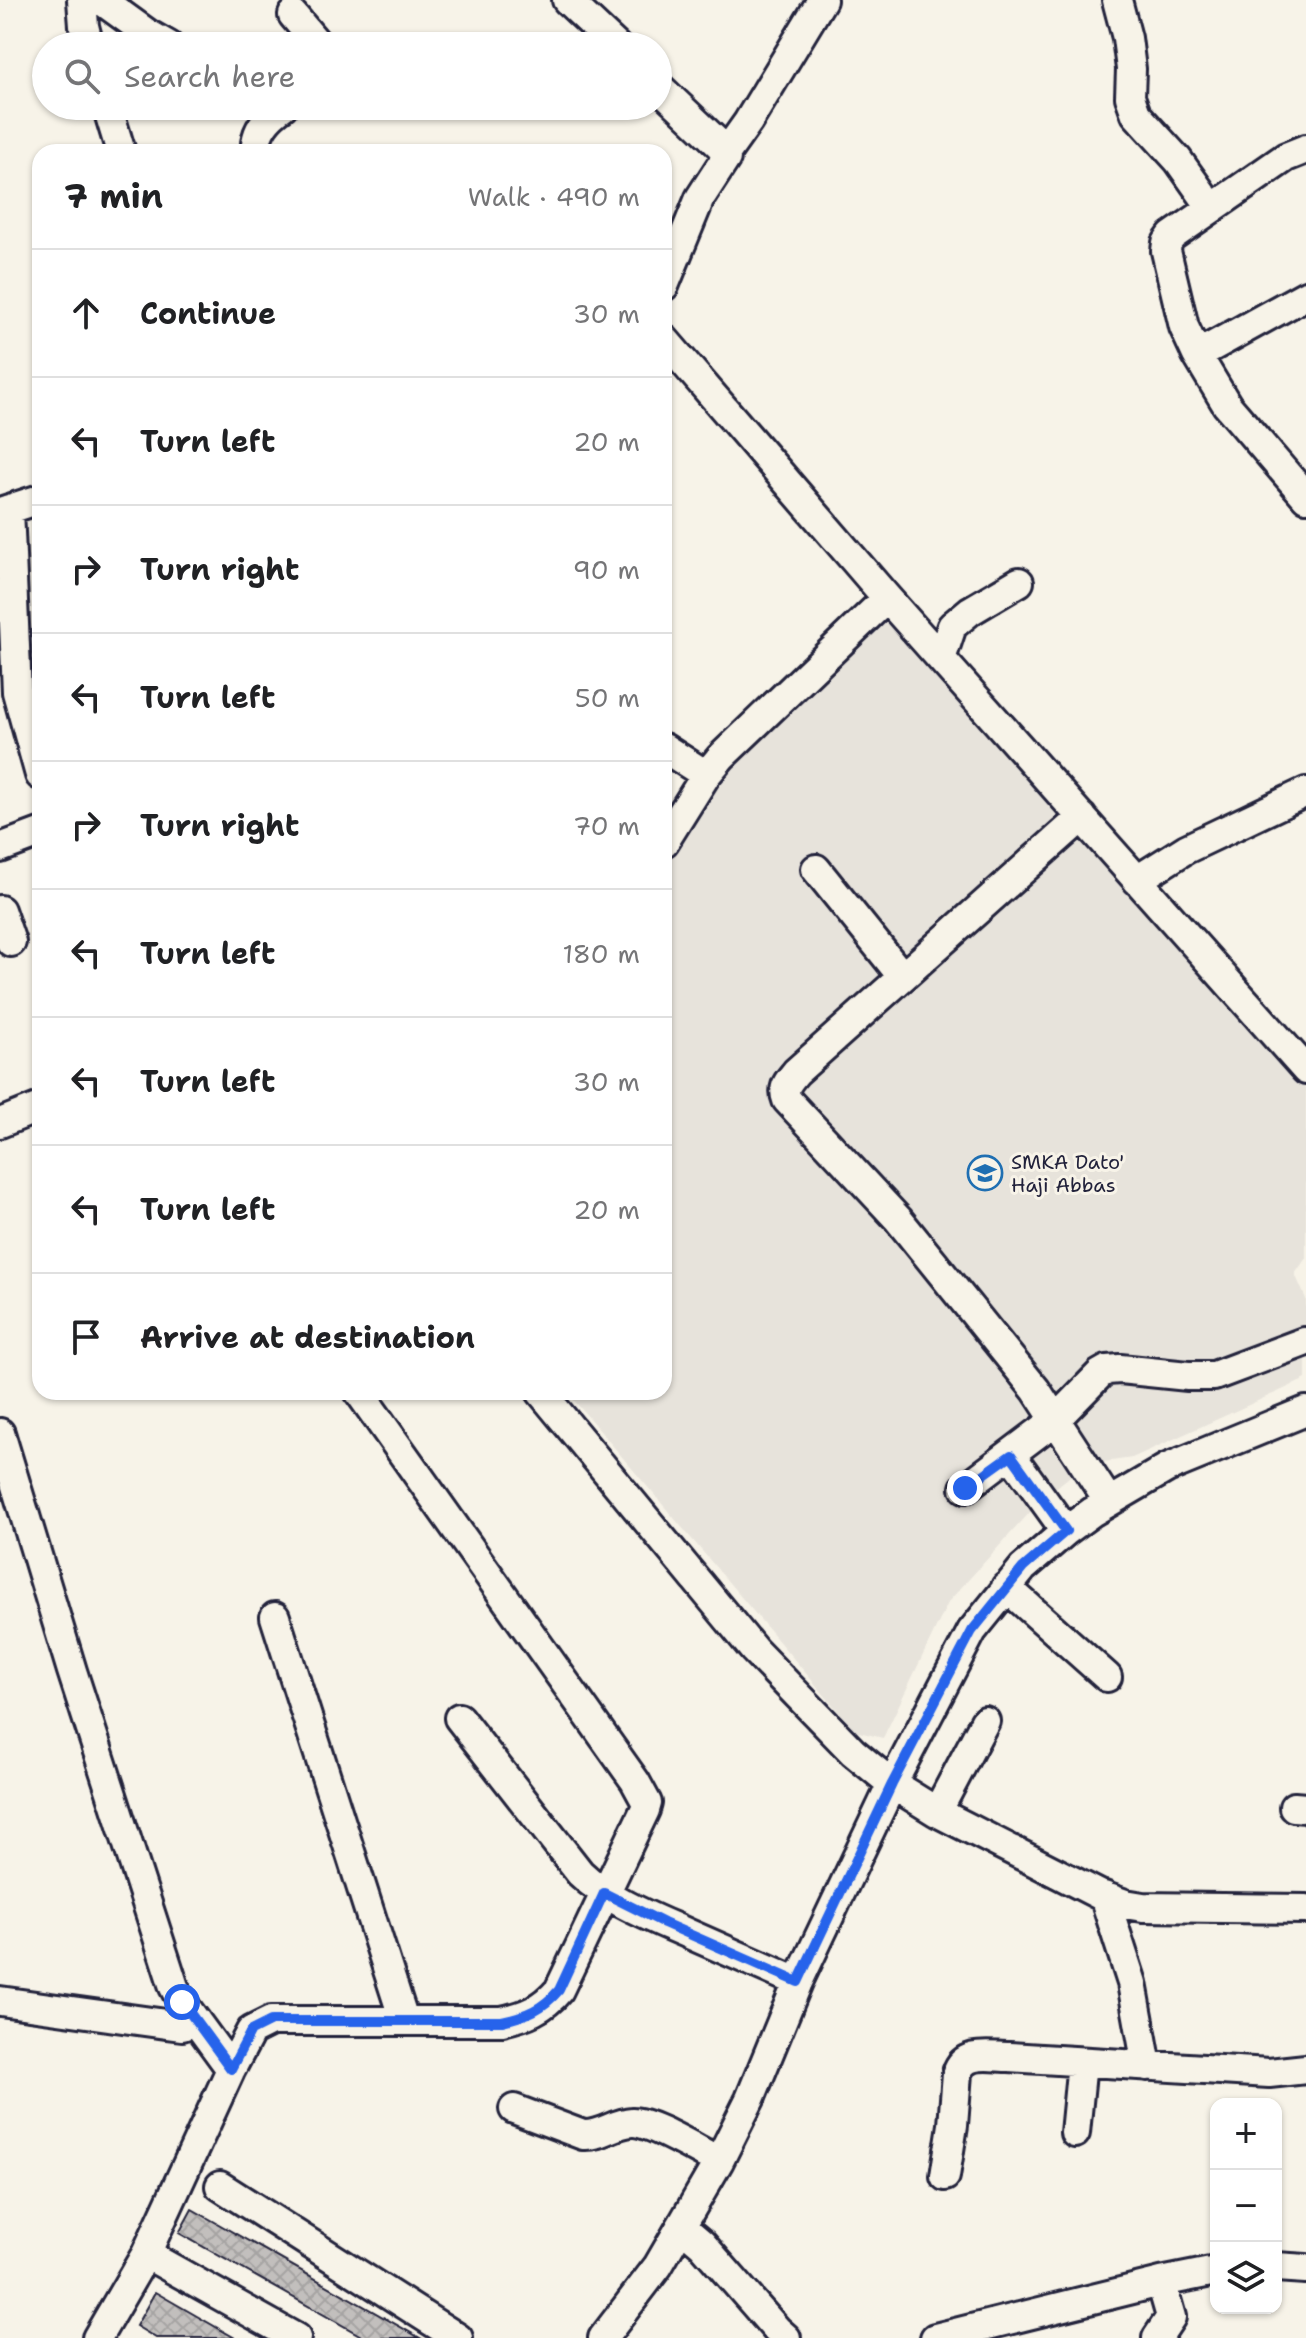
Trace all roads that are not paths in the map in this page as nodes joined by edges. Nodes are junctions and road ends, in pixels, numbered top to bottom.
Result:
1 (82, 0) edge
2 (101, 0) edge
3 (567, 0) edge
4 (822, 0) edge
5 (1117, 0) edge
6 (293, 15) dead end
7 (86, 32) edge
8 (145, 32) edge
9 (307, 32) edge
10 (601, 32) edge
11 (672, 100) edge
12 (111, 120) edge
13 (265, 120) edge
14 (119, 144) edge
15 (255, 144) edge
16 (1306, 149) edge
17 (726, 153) junction
18 (1212, 208) junction
19 (672, 266) edge
20 (1306, 295) edge
21 (672, 349) edge
22 (1197, 355) junction
23 (1306, 497) edge
24 (32, 502) edge
25 (5, 511) edge
26 (1019, 582) dead end
27 (887, 598) junction
28 (952, 626) junction
29 (915, 629) junction
30 (941, 659) junction
31 (8, 678) edge
32 (32, 746) edge
33 (672, 753) edge
34 (706, 775) junction
35 (1306, 792) edge
36 (1082, 817) junction
37 (672, 829) edge
38 (32, 836) edge
39 (0, 848) edge
40 (816, 869) dead end
41 (1137, 880) junction
42 (0, 910) edge
43 (11, 942) dead end
44 (902, 976) junction
45 (1306, 1070) edge
46 (32, 1110) edge
47 (0, 1123) edge
48 (1304, 1342) dead end
49 (365, 1400) edge
50 (548, 1400) edge
51 (1306, 1411) edge
52 (1054, 1421) junction
53 (0, 1433) edge
54 (1011, 1455) junction
55 (965, 1488) dead end
56 (1109, 1502) junction
57 (1066, 1531) junction
58 (1006, 1587) junction
59 (275, 1617) dead end
60 (1107, 1677) dead end
61 (459, 1718) dead end
62 (985, 1721) dead end
63 (892, 1784) junction
64 (937, 1812) junction
65 (604, 1893) junction
66 (1104, 1896) junction
67 (1306, 1909) edge
68 (798, 1982) junction
69 (0, 2001) edge
70 (404, 2020) junction
71 (196, 2021) junction
72 (1082, 2062) junction
73 (1147, 2066) junction
74 (231, 2069) junction
75 (1306, 2069) edge
76 (514, 2109) dead end
77 (1075, 2133) dead end
78 (719, 2161) junction
79 (945, 2176) dead end
80 (220, 2186) dead end
81 (682, 2227) junction
82 (146, 2254) junction
83 (1282, 2267) edge
84 (1306, 2269) edge
85 (1210, 2272) edge
86 (1161, 2282) junction
87 (100, 2337) edge
88 (296, 2338) edge
89 (458, 2338) edge
90 (603, 2338) edge
91 (786, 2338) edge
92 (935, 2338) edge
93 (1157, 2338) edge

1 - 7 street
2 - 8 street
3 - 10 street
4 - 17 street
5 - 18 street
6 - 9 street
11 - 17 street
12 - 14 street
13 - 15 street
16 - 18 street
17 - 19 street
18 - 22 street
20 - 22 street
21 - 27 street
22 - 23 street
24 - 25 street
25 - 31 street
26 - 28 street
27 - 29 street
27 - 34 street
28 - 29 street
28 - 30 street
29 - 30 street
30 - 36 street
31 - 32 street
33 - 34 street
34 - 37 street
35 - 41 street
36 - 41 street
36 - 44 street
38 - 39 street
40 - 44 street
41 - 45 street
42 - 43 street
44 - 52 street
46 - 47 street
48 - 52 street
49 - 65 street
50 - 63 street
51 - 56 street
52 - 54 street
52 - 56 street
53 - 71 street
54 - 55 street
54 - 57 street
56 - 57 street
57 - 58 street
58 - 60 street
58 - 63 street
59 - 70 street
61 - 65 street
62 - 64 street
63 - 64 street
63 - 68 street
64 - 66 street
65 - 68 street
65 - 70 street
66 - 67 street
66 - 73 street
68 - 78 street
69 - 71 street
70 - 74 street
71 - 74 street
72 - 73 street
72 - 77 street
72 - 79 street
73 - 75 street
74 - 82 street
76 - 78 street
78 - 81 street
80 - 89 street
81 - 90 street
81 - 91 street
82 - 87 street
82 - 88 street
83 - 84 street
85 - 86 street
86 - 92 street
86 - 93 street

